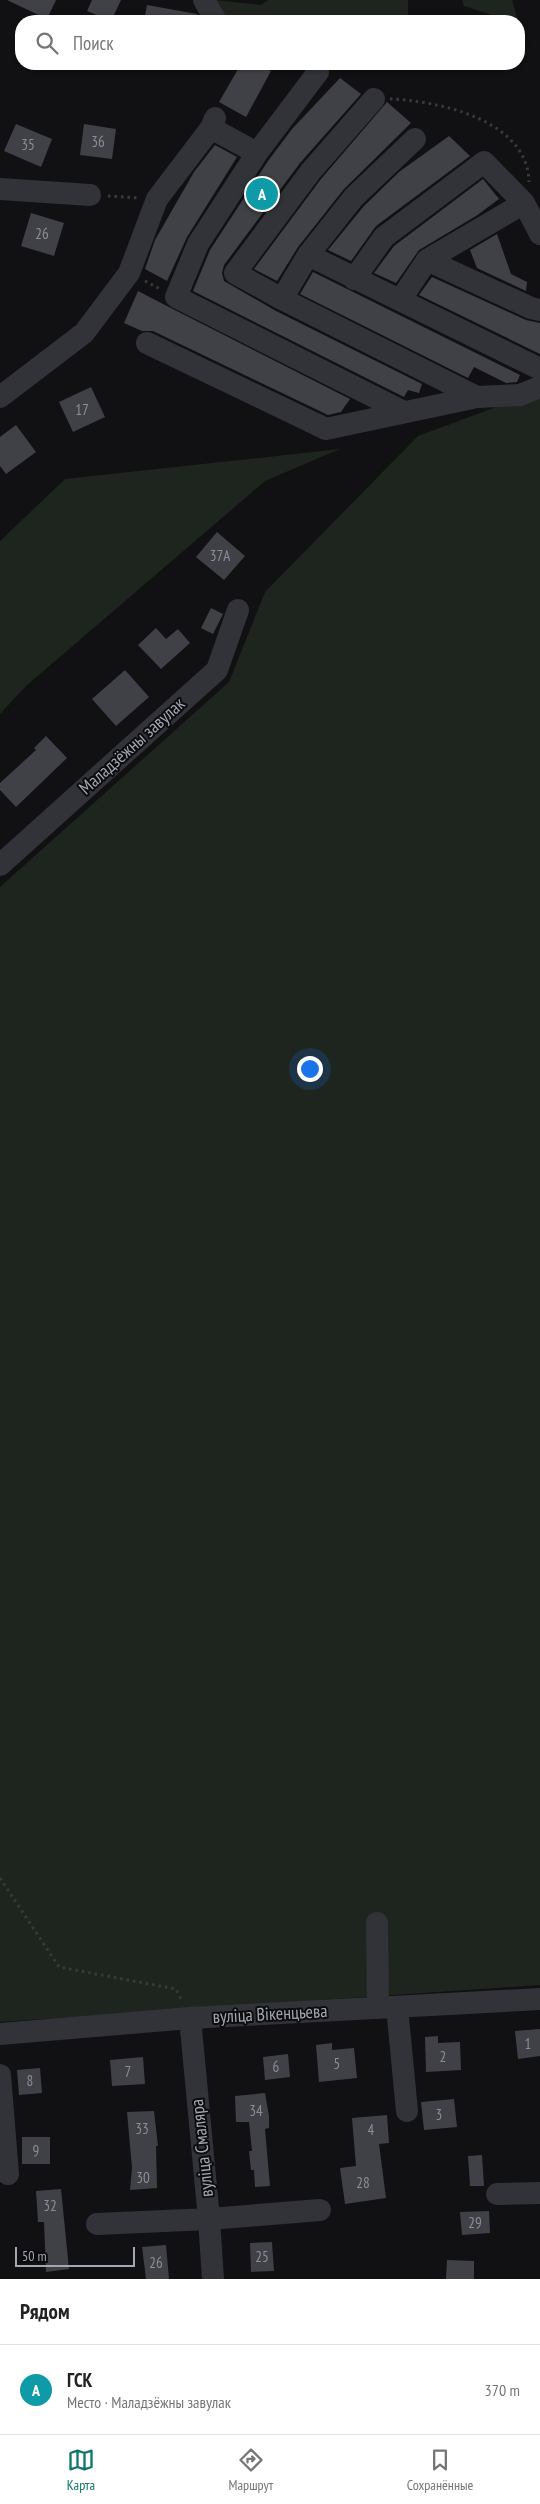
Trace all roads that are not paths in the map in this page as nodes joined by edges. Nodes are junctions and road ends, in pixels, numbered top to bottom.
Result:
1 (204, 0) edge
2 (213, 15) edge
3 (318, 72) dead end
4 (374, 99) road end
5 (415, 139) dead end
6 (257, 153) junction
7 (0, 189) edge
8 (90, 195) road end
9 (527, 208) junction
10 (540, 234) edge
11 (308, 255) junction
12 (428, 260) junction
13 (354, 279) junction
14 (282, 299) junction
15 (401, 299) junction
16 (540, 310) edge
17 (147, 343) dead end
18 (540, 369) edge
19 (540, 387) edge
20 (0, 397) edge
21 (477, 397) junction
22 (404, 412) junction
23 (238, 610) dead end
24 (0, 865) edge
25 (377, 1923) dead end
26 (540, 1999) edge
27 (388, 2007) junction
28 (190, 2018) junction
29 (0, 2034) edge
30 (0, 2075) edge
31 (407, 2110) dead end
32 (8, 2174) dead end
33 (540, 2193) edge
34 (497, 2194) dead end
35 (320, 2210) dead end
36 (209, 2219) junction
37 (97, 2224) dead end
38 (213, 2279) edge

1 - 2 street
3 - 6 street
4 - 14 street
5 - 11 street
6 - 20 street
6 - 22 street
7 - 8 street
9 - 10 street
9 - 12 street
9 - 13 street
11 - 13 street
11 - 14 street
12 - 15 street
12 - 16 street
13 - 15 street
14 - 21 street
15 - 18 street
17 - 22 street
19 - 21 street
21 - 22 street
23 - 24 street, Маладзёжны завулак
25 - 27 street
26 - 27 street, вуліца Вікенцьева
27 - 28 street, вуліца Вікенцьева
27 - 31 street
28 - 29 street, вуліца Вікенцьева
28 - 36 street, вуліца Смаляра
30 - 32 street
33 - 34 street
35 - 36 street
36 - 37 street
36 - 38 street, вуліца Смаляра

